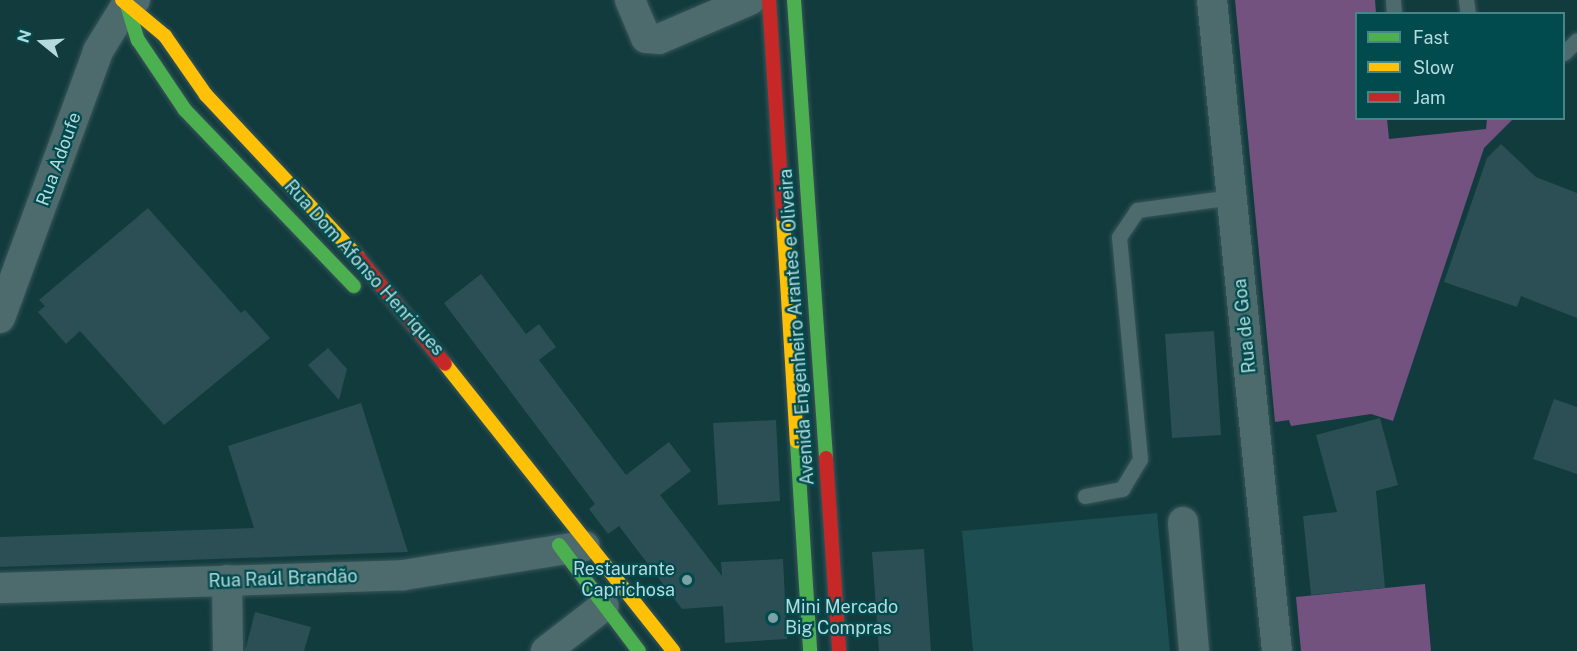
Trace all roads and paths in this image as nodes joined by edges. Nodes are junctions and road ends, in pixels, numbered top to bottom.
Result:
1 (630, 0) edge
2 (750, 0) edge
3 (769, 0) edge
4 (794, 0) edge
5 (1212, 0) edge
6 (128, 1) edge
7 (1577, 40) edge
8 (1565, 51) edge
9 (1232, 197) junction
10 (367, 300) dead end
11 (0, 318) edge
12 (1085, 496) dead end
13 (1183, 522) dead end
14 (566, 542) junction
15 (227, 580) junction
16 (0, 588) edge
17 (604, 606) junction
18 (228, 651) edge
19 (546, 651) edge
20 (639, 651) edge
21 (674, 651) edge
22 (810, 651) edge
23 (839, 651) edge
24 (1194, 651) edge
25 (1277, 651) edge

1 - 2 street
3 - 22 street, Avenida Engenheiro Arantes e Oliveira
4 - 23 street, Avenida Engenheiro Arantes e Oliveira
5 - 9 street, Rua de Goa
6 - 10 street, Rua Dom Afonso Henriques
6 - 11 street, Rua Adoufe
6 - 14 street, Rua Dom Afonso Henriques
7 - 8 lane
9 - 12 lane
9 - 25 street, Rua de Goa
13 - 24 street
14 - 15 street, Rua Raúl Brandão
14 - 17 street, Rua Dom Afonso Henriques
14 - 21 street, Rua Dom Afonso Henriques
15 - 16 street, Rua Raúl Brandão
15 - 18 street
17 - 19 street
17 - 20 street, Rua Dom Afonso Henriques

